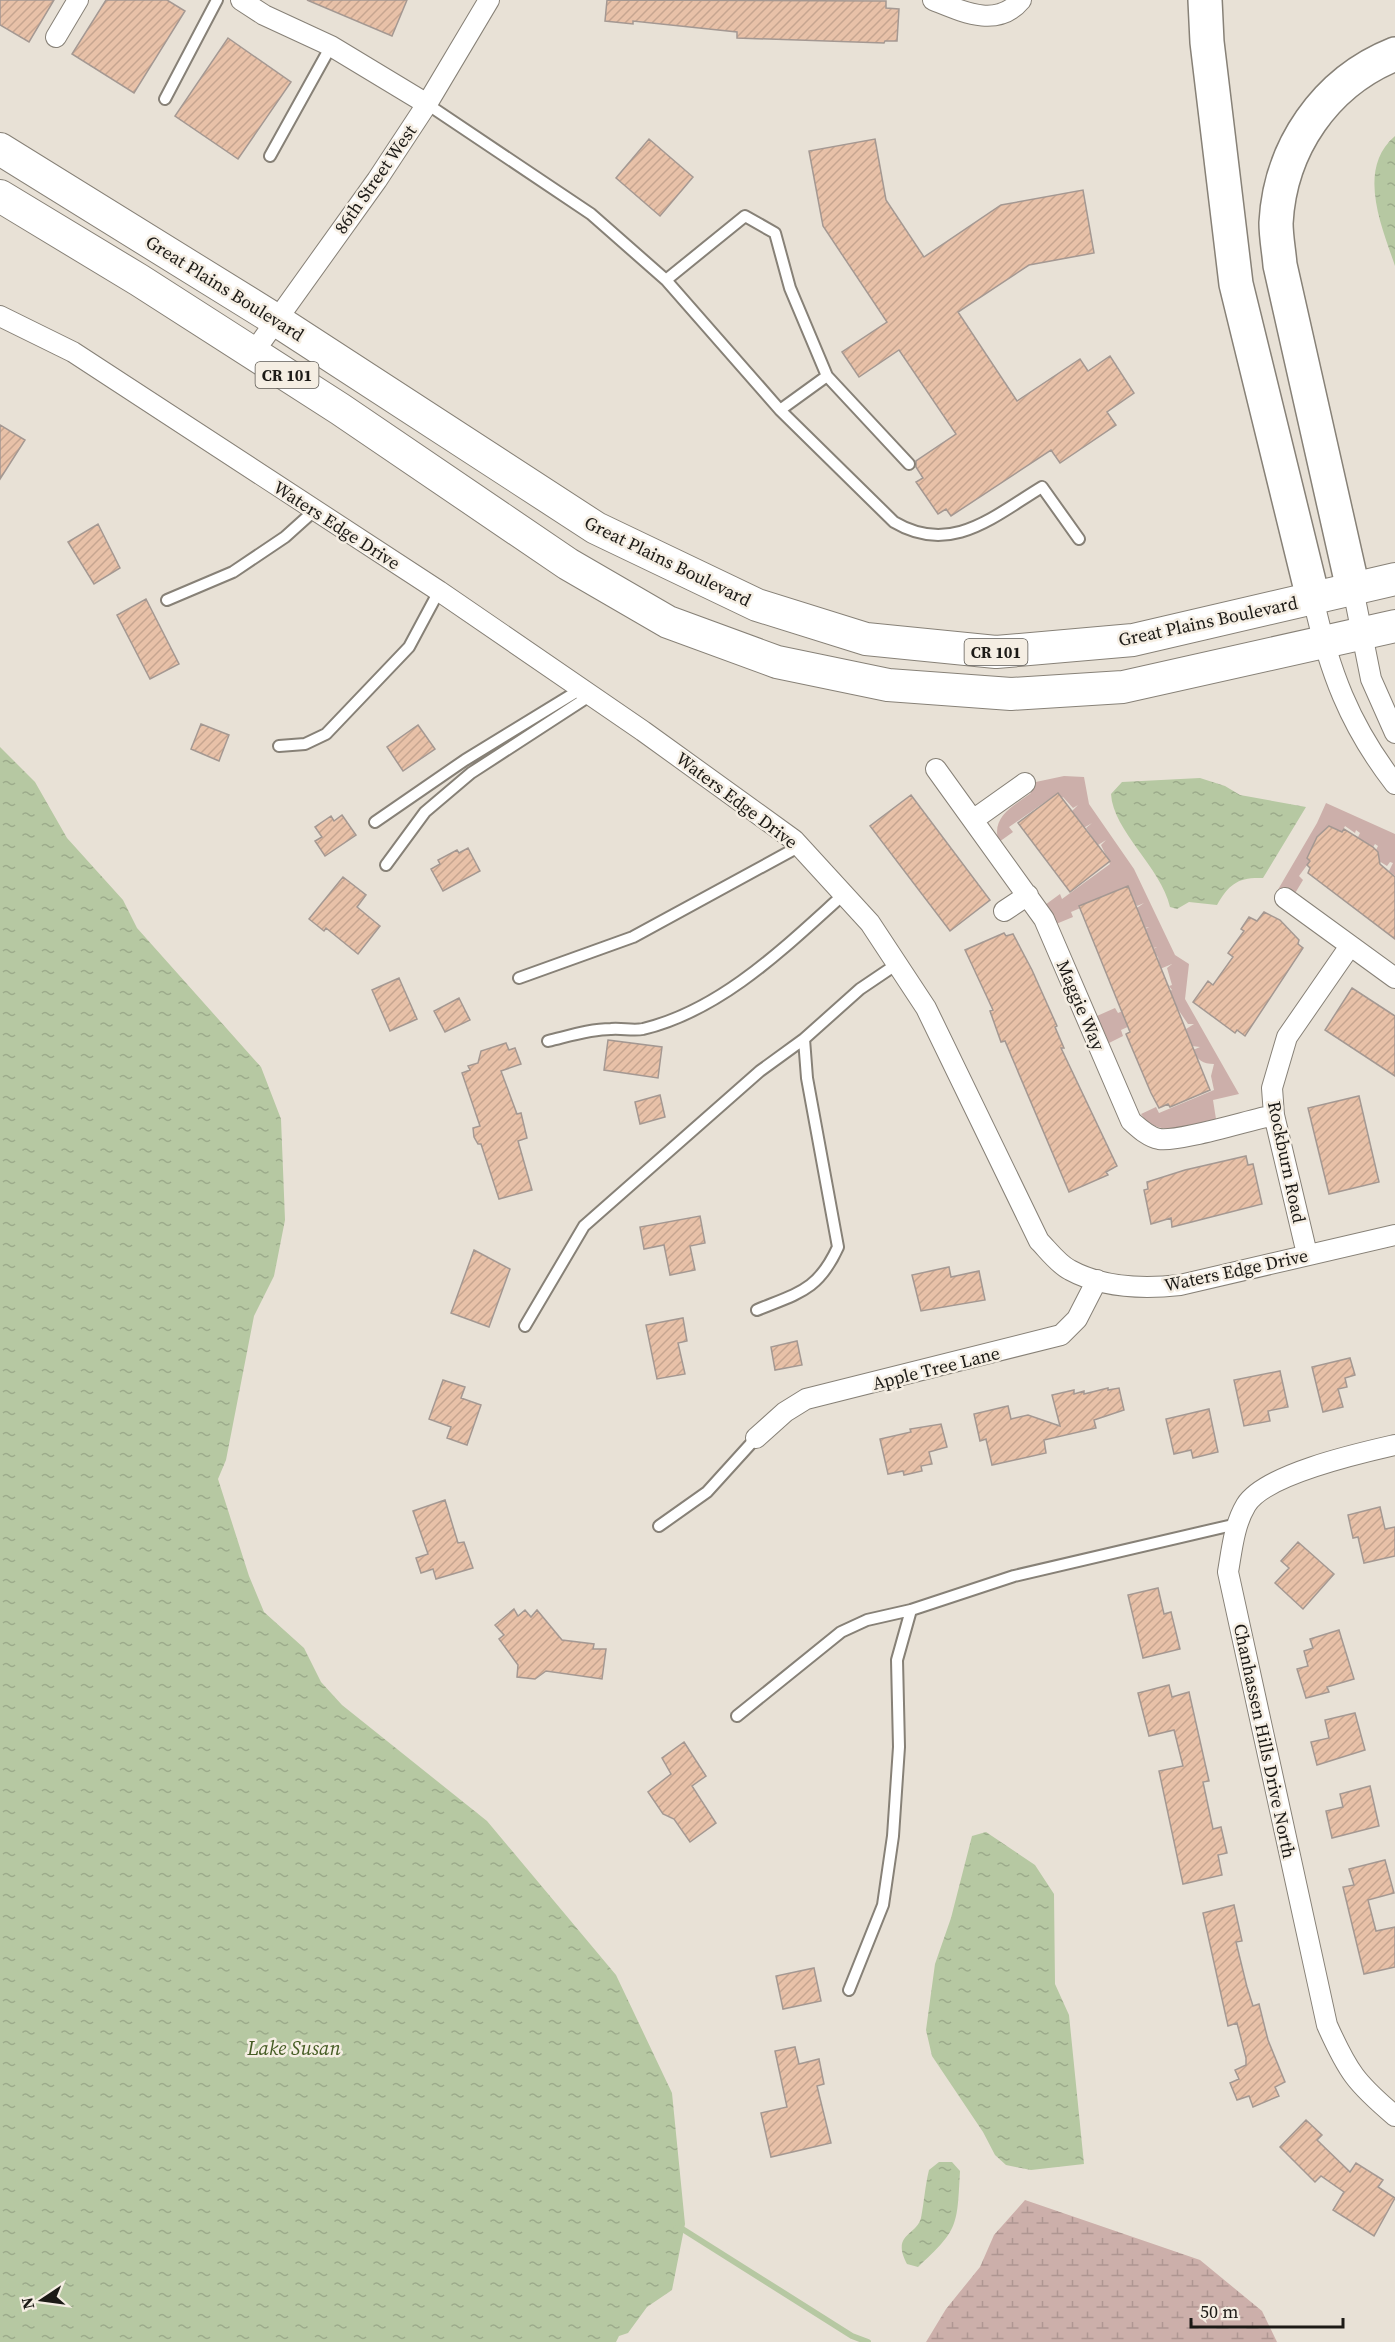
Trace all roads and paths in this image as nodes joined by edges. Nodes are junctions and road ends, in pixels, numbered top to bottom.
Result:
1 (78, 0) edge
2 (217, 0) edge
3 (241, 0) edge
4 (489, 0) edge
5 (933, 0) edge
6 (1021, 0) edge
7 (1205, 0) edge
8 (56, 37) dead end
9 (331, 46) junction
10 (1395, 54) edge
11 (165, 99) dead end
12 (427, 104) junction
13 (0, 149) edge
14 (270, 156) dead end
15 (0, 196) edge
16 (666, 280) junction
17 (0, 316) edge
18 (276, 320) junction
19 (253, 353) junction
20 (827, 376) junction
21 (780, 410) junction
22 (909, 464) dead end
23 (315, 510) junction
24 (1079, 539) dead end
25 (1395, 579) edge
26 (1353, 589) junction
27 (439, 591) junction
28 (1313, 598) junction
29 (167, 600) dead end
30 (1395, 627) edge
31 (1363, 633) junction
32 (1323, 643) junction
33 (586, 692) junction
34 (1395, 733) edge
35 (279, 746) dead end
36 (936, 769) dead end
37 (1025, 783) dead end
38 (1395, 784) edge
39 (973, 820) junction
40 (375, 822) dead end
41 (800, 846) junction
42 (386, 865) dead end
43 (844, 894) junction
44 (1028, 895) junction
45 (1285, 898) dead end
46 (1004, 911) dead end
47 (1350, 946) junction
48 (897, 964) junction
49 (519, 978) dead end
50 (1395, 978) edge
51 (804, 1039) junction
52 (548, 1041) dead end
53 (1274, 1115) junction
54 (1395, 1235) edge
55 (1307, 1254) junction
56 (1097, 1280) junction
57 (757, 1310) dead end
58 (525, 1326) dead end
59 (756, 1438) joint
60 (1395, 1445) edge
61 (1237, 1524) junction
62 (658, 1526) dead end
63 (911, 1610) junction
64 (737, 1716) dead end
65 (849, 1990) dead end
66 (1395, 2116) edge

1 - 8 street
2 - 11 lane
3 - 9 street
4 - 12 street, 86th Street West
5 - 6 street
7 - 28 highway
9 - 12 street
9 - 14 lane
10 - 26 highway
12 - 16 lane
12 - 18 street, 86th Street West
13 - 18 main road, Great Plains Boulevard / CR 101
15 - 19 main road, CR 101
16 - 20 lane
16 - 21 lane
17 - 23 street, Waters Edge Drive
18 - 19 street, 86th Street West
18 - 28 main road, Great Plains Boulevard / CR 101
19 - 32 main road, CR 101
20 - 21 lane
20 - 22 lane
21 - 24 lane
23 - 27 street, Waters Edge Drive
23 - 29 lane
25 - 26 main road, Great Plains Boulevard / CR 101
26 - 28 main road, Great Plains Boulevard / CR 101
26 - 31 street
27 - 33 street, Waters Edge Drive
27 - 35 lane
28 - 32 street
30 - 31 main road, CR 101
31 - 32 main road, CR 101
31 - 34 street
32 - 38 street
33 - 40 lane
33 - 41 street, Waters Edge Drive
33 - 42 lane
36 - 39 street, Maggie Way
37 - 39 street
39 - 44 street, Maggie Way
41 - 43 street, Waters Edge Drive
41 - 49 lane
43 - 48 street, Waters Edge Drive
43 - 52 lane
44 - 46 street
44 - 53 street, Maggie Way
45 - 47 street
47 - 50 street
47 - 53 street, Rockburn Road
48 - 51 lane
48 - 56 street, Waters Edge Drive
51 - 57 lane
51 - 58 lane
53 - 55 street, Rockburn Road
54 - 55 street, Waters Edge Drive
55 - 56 street, Waters Edge Drive
56 - 59 street, Apple Tree Lane
59 - 62 lane
60 - 61 street, Chanhassen Hills Drive North
61 - 63 lane
61 - 66 street, Chanhassen Hills Drive North
63 - 64 lane
63 - 65 lane

